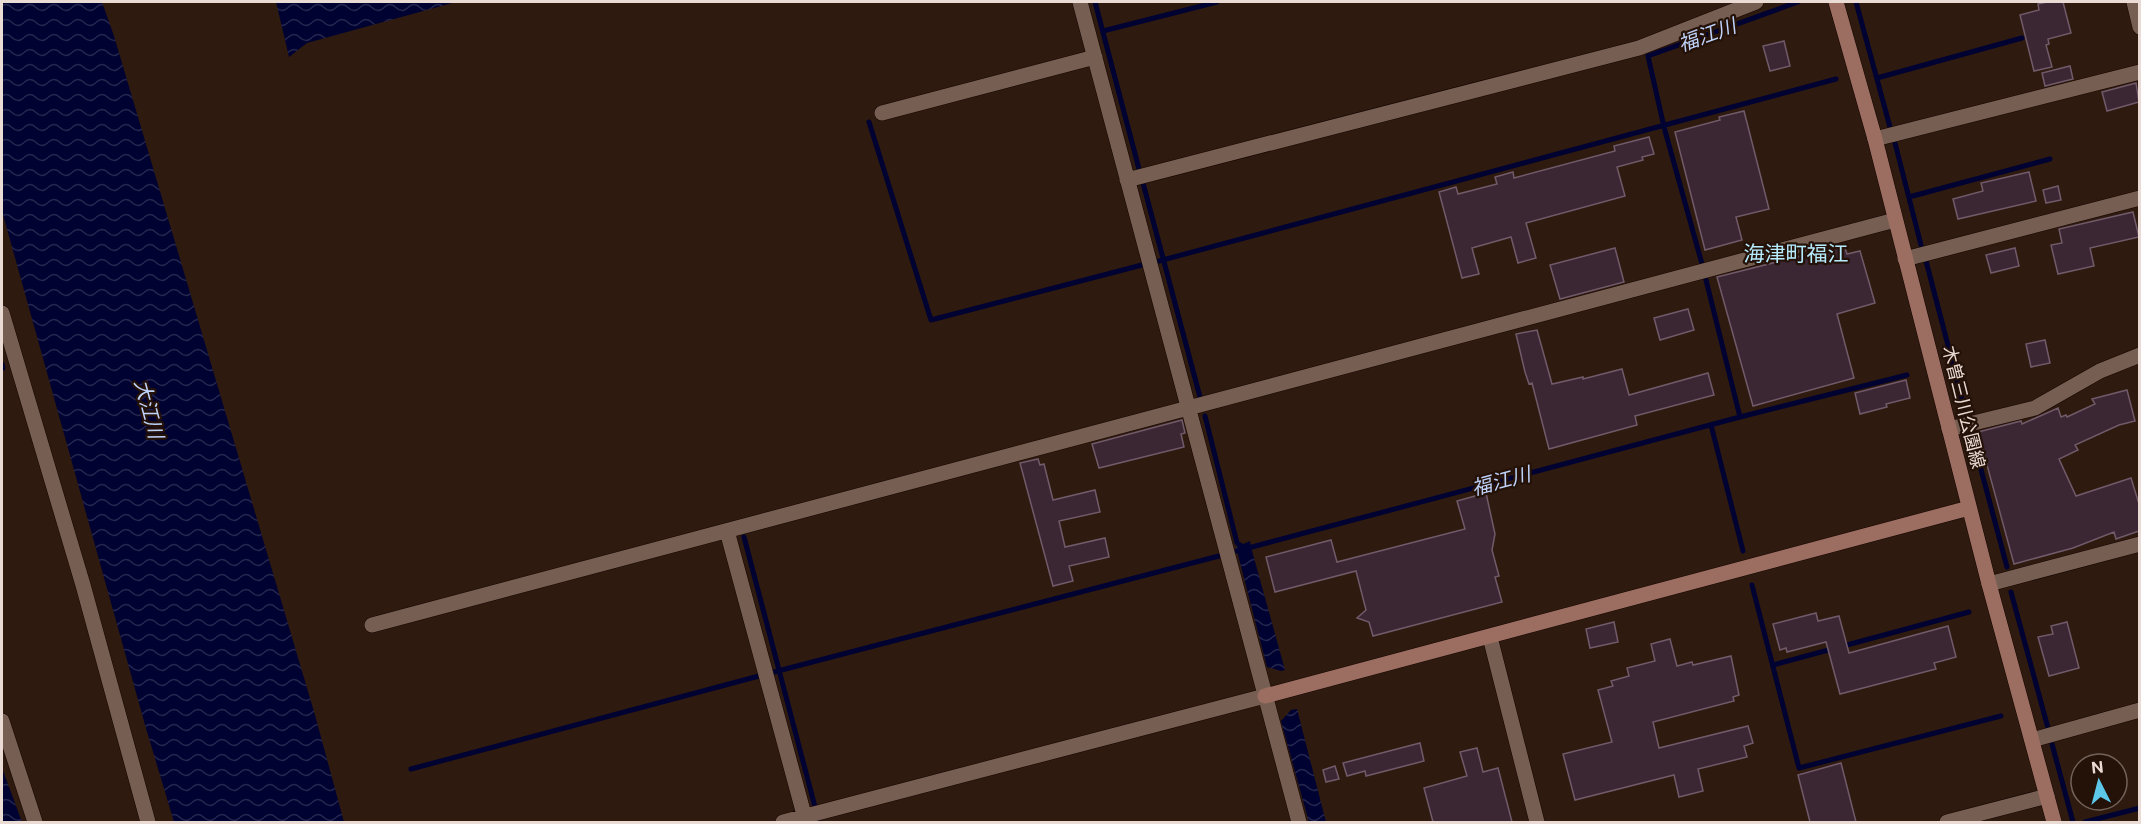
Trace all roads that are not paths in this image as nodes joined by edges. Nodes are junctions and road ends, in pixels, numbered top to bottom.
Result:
1 (1080, 2) edge
2 (1756, 2) edge
3 (1836, 2) edge
4 (2134, 2) edge
5 (2139, 27) edge
6 (1095, 57) junction
7 (2139, 72) edge
8 (882, 113) dead end
9 (1875, 140) junction
10 (1127, 180) junction
11 (2139, 198) edge
12 (1895, 220) junction
13 (1905, 259) junction
14 (2, 313) edge
15 (2139, 355) edge
16 (1188, 409) junction
17 (1949, 429) junction
18 (1969, 508) junction
19 (727, 531) junction
20 (2139, 544) edge
21 (1989, 584) junction
22 (372, 626) dead end
23 (1490, 637) junction
24 (1265, 696) junction
25 (2139, 710) edge
26 (2, 721) edge
27 (2032, 740) junction
28 (2047, 796) junction
29 (805, 820) edge
30 (35, 822) edge
31 (148, 822) edge
32 (783, 822) edge
33 (1299, 822) edge
34 (1537, 822) edge
35 (1947, 822) edge
36 (2054, 822) edge

1 - 6 street
2 - 10 street
3 - 9 main road, 木曽三川公園線
4 - 5 street
6 - 8 street
6 - 10 street
7 - 9 street
9 - 12 main road, 木曽三川公園線
10 - 16 street
11 - 13 street
12 - 13 main road, 木曽三川公園線
12 - 16 street
13 - 17 main road, 木曽三川公園線
14 - 31 street
15 - 17 street
16 - 19 street
16 - 24 street
17 - 18 main road, 木曽三川公園線
18 - 21 main road, 木曽三川公園線
18 - 23 main road
19 - 22 street
19 - 29 street
20 - 21 street
21 - 27 main road, 木曽三川公園線
23 - 24 main road
23 - 34 street
24 - 29 street
24 - 33 street
25 - 27 street
26 - 30 street
27 - 28 main road, 木曽三川公園線
28 - 35 street
28 - 36 main road, 木曽三川公園線
29 - 32 street

